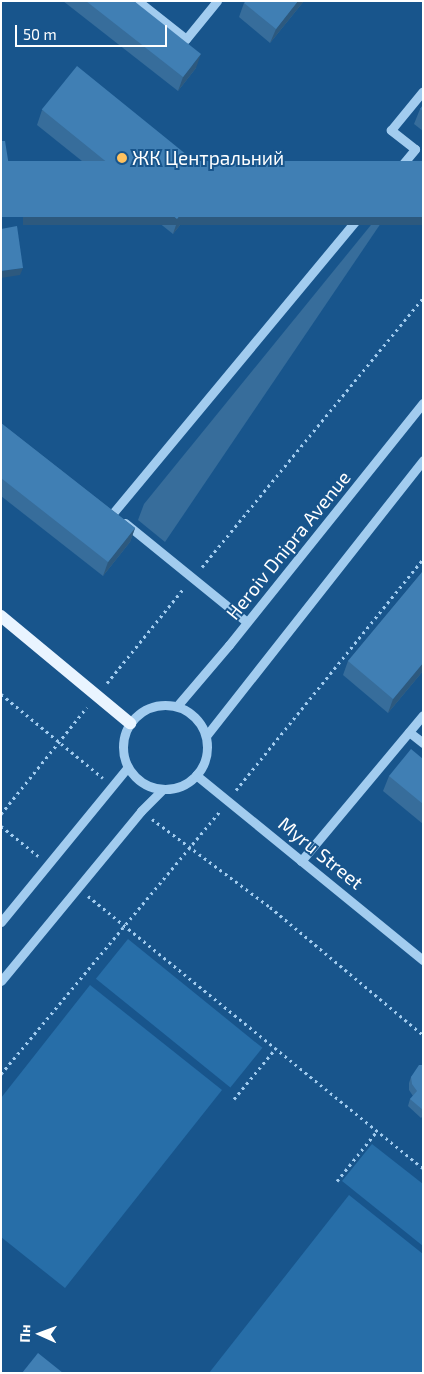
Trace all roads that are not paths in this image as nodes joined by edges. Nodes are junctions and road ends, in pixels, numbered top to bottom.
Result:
1 (138, 1) edge
2 (217, 1) edge
3 (423, 91) edge
4 (423, 402) edge
5 (423, 460) edge
6 (1, 616) edge
7 (247, 622) junction
8 (177, 706) junction
9 (423, 715) edge
10 (130, 723) junction
11 (409, 732) junction
12 (206, 736) junction
13 (423, 743) edge
14 (128, 767) junction
15 (196, 775) junction
16 (163, 789) junction
17 (301, 861) junction
18 (1, 922) edge
19 (423, 960) edge
20 (1, 981) edge

1 - 2 street
3 - 7 street
4 - 7 street, Heroiv Dnipra Avenue
5 - 12 street
6 - 10 main road
7 - 8 street, Heroiv Dnipra Avenue
8 - 10 street
8 - 12 street
9 - 11 street
10 - 14 street
11 - 13 street
11 - 17 street
12 - 15 street
14 - 16 street
14 - 18 street
15 - 16 street
15 - 17 street, Myru Street
16 - 20 street
17 - 19 street, Myru Street

